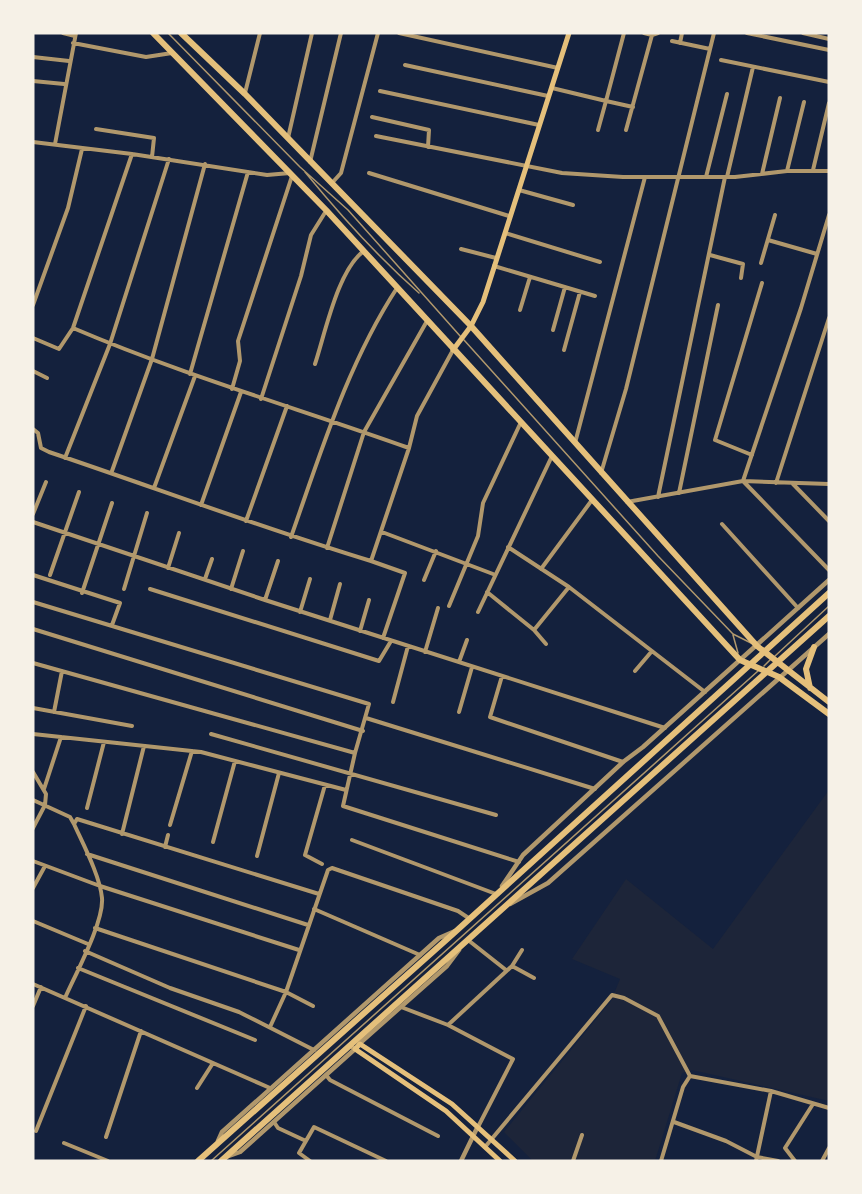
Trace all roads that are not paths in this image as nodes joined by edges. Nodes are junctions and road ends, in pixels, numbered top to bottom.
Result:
1 (63, 33) edge
2 (153, 33) edge
3 (168, 33) edge
4 (181, 33) edge
5 (260, 33) edge
6 (312, 33) edge
7 (341, 33) edge
8 (378, 33) edge
9 (399, 33) edge
10 (569, 33) edge
11 (624, 33) edge
12 (644, 33) edge
13 (658, 33) edge
14 (682, 33) edge
15 (714, 33) edge
16 (747, 33) edge
17 (803, 33) edge
18 (75, 34) edge
19 (652, 35) junction
20 (829, 39) edge
21 (672, 41) dead end
22 (680, 43) junction
23 (74, 44) junction
24 (710, 49) junction
25 (829, 50) edge
26 (172, 53) junction
27 (33, 57) edge
28 (721, 60) dead end
29 (69, 62) junction
30 (405, 65) dead end
31 (753, 67) junction
32 (558, 68) junction
33 (33, 81) edge
34 (829, 82) edge
35 (64, 84) junction
36 (551, 87) junction
37 (380, 91) dead end
38 (245, 94) junction
39 (728, 94) dead end
40 (548, 96) junction
41 (780, 98) dead end
42 (606, 101) junction
43 (804, 102) dead end
44 (829, 103) edge
45 (633, 107) junction
46 (372, 117) dead end
47 (539, 125) junction
48 (96, 129) dead end
49 (598, 130) dead end
50 (626, 130) dead end
51 (376, 136) dead end
52 (288, 139) junction
53 (33, 144) edge
54 (55, 144) junction
55 (428, 147) junction
56 (82, 149) junction
57 (132, 154) junction
58 (152, 157) junction
59 (169, 159) junction
60 (310, 162) junction
61 (205, 164) junction
62 (525, 166) junction
63 (300, 167) junction
64 (813, 170) junction
65 (787, 171) junction
66 (829, 171) edge
67 (248, 172) junction
68 (369, 173) dead end
69 (291, 174) junction
70 (762, 174) junction
71 (645, 177) junction
72 (679, 177) junction
73 (706, 177) junction
74 (726, 177) junction
75 (331, 184) junction
76 (518, 189) junction
77 (573, 205) dead end
78 (326, 210) junction
79 (776, 215) dead end
80 (829, 215) edge
81 (509, 216) junction
82 (504, 233) junction
83 (768, 240) junction
84 (462, 249) dead end
85 (364, 251) junction
86 (817, 254) junction
87 (710, 255) junction
88 (496, 258) junction
89 (600, 262) dead end
90 (761, 263) dead end
91 (494, 266) junction
92 (530, 277) junction
93 (741, 278) dead end
94 (762, 283) dead end
95 (398, 287) junction
96 (565, 287) junction
97 (580, 292) junction
98 (423, 296) junction
99 (595, 296) dead end
100 (33, 305) edge
101 (718, 305) dead end
102 (520, 310) dead end
103 (829, 318) edge
104 (427, 320) junction
105 (471, 326) junction
106 (74, 328) junction
107 (553, 330) dead end
108 (33, 338) edge
109 (462, 339) junction
110 (110, 344) junction
111 (453, 350) junction
112 (564, 350) dead end
113 (152, 359) junction
114 (315, 364) dead end
115 (33, 371) edge
116 (193, 375) junction
117 (47, 378) dead end
118 (232, 389) junction
119 (241, 392) junction
120 (261, 399) junction
121 (287, 406) junction
122 (333, 421) junction
123 (521, 422) junction
124 (33, 429) edge
125 (364, 432) junction
126 (575, 443) junction
127 (409, 448) junction
128 (752, 455) junction
129 (552, 456) junction
130 (65, 458) junction
131 (112, 471) junction
132 (601, 474) junction
133 (46, 482) dead end
134 (743, 482) junction
135 (776, 483) junction
136 (793, 484) junction
137 (829, 484) edge
138 (154, 488) junction
139 (79, 492) dead end
140 (679, 493) junction
141 (658, 497) junction
142 (592, 499) junction
143 (627, 502) junction
144 (112, 503) dead end
145 (201, 505) junction
146 (147, 513) dead end
147 (33, 514) edge
148 (246, 520) junction
149 (829, 521) edge
150 (33, 522) edge
151 (722, 524) dead end
152 (382, 532) junction
153 (66, 533) junction
154 (179, 533) dead end
155 (291, 537) junction
156 (100, 545) junction
157 (508, 547) junction
158 (327, 548) junction
159 (243, 551) dead end
160 (436, 551) junction
161 (133, 556) junction
162 (212, 559) dead end
163 (278, 561) dead end
164 (371, 561) junction
165 (465, 562) junction
166 (168, 568) junction
167 (541, 569) junction
168 (829, 570) edge
169 (493, 574) junction
170 (33, 575) edge
171 (50, 575) dead end
172 (205, 579) junction
173 (310, 579) dead end
174 (829, 579) edge
175 (424, 580) dead end
176 (340, 584) dead end
177 (569, 587) junction
178 (124, 589) dead end
179 (150, 589) dead end
180 (231, 589) junction
181 (487, 592) junction
182 (82, 593) junction
183 (829, 593) edge
184 (265, 600) junction
185 (369, 600) dead end
186 (33, 602) edge
187 (448, 606) dead end
188 (829, 606) edge
189 (438, 608) dead end
190 (798, 608) junction
191 (300, 612) junction
192 (478, 612) dead end
193 (829, 616) edge
194 (330, 620) junction
195 (112, 625) junction
196 (33, 629) edge
197 (534, 630) junction
198 (360, 631) junction
199 (829, 633) edge
200 (733, 634) junction
201 (383, 638) junction
202 (467, 640) dead end
203 (391, 641) junction
204 (546, 644) dead end
205 (408, 646) junction
206 (757, 646) junction
207 (814, 647) junction
208 (651, 651) junction
209 (425, 652) junction
210 (771, 659) junction
211 (740, 660) junction
212 (33, 663) edge
213 (459, 663) junction
214 (472, 667) junction
215 (760, 669) junction
216 (62, 671) junction
217 (635, 671) dead end
218 (787, 671) junction
219 (502, 675) junction
220 (779, 677) junction
221 (810, 688) junction
222 (705, 692) junction
223 (393, 702) dead end
224 (829, 702) edge
225 (33, 708) edge
226 (54, 712) junction
227 (459, 712) dead end
228 (829, 714) edge
229 (366, 718) junction
230 (132, 726) dead end
231 (664, 728) junction
232 (363, 731) junction
233 (33, 734) edge
234 (211, 734) dead end
235 (61, 737) junction
236 (104, 742) junction
237 (144, 746) junction
238 (192, 751) junction
239 (355, 753) junction
240 (234, 761) junction
241 (623, 762) junction
242 (33, 772) edge
243 (279, 773) junction
244 (350, 773) junction
245 (325, 785) junction
246 (44, 789) junction
247 (346, 790) junction
248 (596, 790) junction
249 (33, 800) edge
250 (45, 805) junction
251 (87, 808) dead end
252 (496, 815) dead end
253 (74, 824) junction
254 (170, 825) dead end
255 (33, 828) edge
256 (122, 834) junction
257 (168, 835) dead end
258 (352, 840) dead end
259 (213, 842) dead end
260 (165, 847) junction
261 (87, 854) junction
262 (257, 856) dead end
263 (33, 861) edge
264 (519, 862) junction
265 (322, 864) dead end
266 (45, 866) junction
267 (100, 886) junction
268 (33, 888) edge
269 (497, 892) junction
270 (319, 894) junction
271 (510, 904) junction
272 (314, 909) junction
273 (470, 919) junction
274 (33, 921) edge
275 (308, 925) junction
276 (95, 928) junction
277 (457, 931) junction
278 (468, 940) junction
279 (88, 944) junction
280 (461, 945) junction
281 (299, 950) junction
282 (522, 950) dead end
283 (85, 951) junction
284 (420, 955) junction
285 (512, 966) junction
286 (78, 968) junction
287 (506, 970) junction
288 (534, 978) dead end
289 (33, 984) edge
290 (41, 987) junction
291 (286, 992) junction
292 (64, 998) junction
293 (313, 1005) dead end
294 (33, 1006) edge
295 (86, 1006) junction
296 (401, 1007) junction
297 (448, 1025) junction
298 (270, 1027) junction
299 (141, 1031) junction
300 (255, 1040) dead end
301 (359, 1043) junction
302 (354, 1048) junction
303 (314, 1050) junction
304 (376, 1055) junction
305 (371, 1061) junction
306 (213, 1063) junction
307 (326, 1075) junction
308 (690, 1076) junction
309 (197, 1088) dead end
310 (270, 1088) junction
311 (771, 1091) junction
312 (813, 1104) junction
313 (829, 1108) edge
314 (274, 1122) junction
315 (674, 1122) junction
316 (479, 1125) junction
317 (36, 1131) dead end
318 (582, 1135) dead end
319 (438, 1136) dead end
320 (106, 1137) dead end
321 (474, 1137) junction
322 (491, 1137) junction
323 (306, 1141) junction
324 (64, 1143) dead end
325 (215, 1146) junction
326 (484, 1147) junction
327 (829, 1148) edge
328 (757, 1159) edge
329 (222, 1160) edge
330 (108, 1161) edge
331 (198, 1161) edge
332 (211, 1161) edge
333 (310, 1161) edge
334 (386, 1161) edge
335 (460, 1161) edge
336 (500, 1161) edge
337 (515, 1161) edge
338 (573, 1161) edge
339 (661, 1161) edge
340 (778, 1161) edge
341 (795, 1161) edge
342 (822, 1161) edge

1 - 18 street
2 - 26 main road
3 - 63 lane
4 - 38 main road
5 - 38 street
6 - 52 street
7 - 60 street
8 - 75 street
9 - 32 street
10 - 32 main road
11 - 42 street
12 - 19 street
13 - 19 street
14 - 22 street
15 - 24 street
16 - 25 street
17 - 20 street
18 - 23 street
19 - 45 street
21 - 22 street
22 - 24 street
23 - 26 street
23 - 29 street
24 - 72 street
26 - 69 main road
27 - 29 street
28 - 31 street
29 - 35 street
30 - 40 street
31 - 34 street
31 - 74 street
32 - 36 main road
33 - 35 street
35 - 54 street
36 - 40 main road
36 - 42 street
37 - 47 street
38 - 52 main road
39 - 73 street
40 - 47 main road
41 - 70 street
42 - 45 street
42 - 49 street
43 - 65 street
44 - 64 street
45 - 50 street
46 - 55 street
47 - 62 main road
48 - 58 street
51 - 55 street
52 - 60 main road
53 - 54 street
54 - 56 street
55 - 62 street
56 - 57 street
56 - 100 street
57 - 58 street
57 - 106 street
58 - 59 street
59 - 61 street
59 - 110 street
60 - 75 main road
61 - 67 street
61 - 113 street
62 - 71 street
62 - 76 main road
63 - 98 lane
63 - 98 lane
64 - 65 street
64 - 66 street
65 - 70 street
67 - 69 street
67 - 116 street
68 - 81 street
69 - 78 main road
69 - 118 street
70 - 74 street
71 - 72 street
71 - 126 street
72 - 73 street
72 - 132 street
73 - 74 street
74 - 87 street
75 - 105 main road
76 - 77 street
76 - 81 main road
78 - 85 main road
78 - 120 street
79 - 83 street
80 - 86 street
81 - 82 main road
82 - 88 main road
82 - 89 street
83 - 86 street
83 - 90 street
84 - 88 street
85 - 95 main road
85 - 114 street
86 - 128 street
87 - 93 street
87 - 141 street
88 - 91 main road
91 - 92 street
91 - 105 main road
92 - 96 street
92 - 102 street
94 - 128 street
95 - 104 main road
95 - 122 street
96 - 97 street
96 - 107 street
97 - 99 street
97 - 112 street
98 - 109 lane
101 - 140 street
103 - 135 street
104 - 111 main road
104 - 125 street
105 - 109 main road
105 - 126 main road
106 - 108 street
106 - 110 street
109 - 111 main road
109 - 200 lane
110 - 113 street
110 - 130 street
111 - 123 main road
111 - 127 street
113 - 116 street
113 - 131 street
115 - 117 street
116 - 118 street
116 - 138 street
118 - 119 street
119 - 120 street
119 - 145 street
120 - 121 street
121 - 122 street
121 - 148 street
122 - 125 street
122 - 155 street
123 - 129 main road
123 - 165 street
124 - 130 street
125 - 127 street
125 - 158 street
126 - 132 main road
127 - 152 street
128 - 134 street
129 - 142 main road
129 - 157 street
130 - 131 street
131 - 138 street
132 - 143 main road
133 - 147 street
134 - 135 street
134 - 140 street
134 - 168 street
135 - 136 street
136 - 137 street
136 - 149 street
138 - 145 street
139 - 153 street
140 - 141 street
141 - 143 street
142 - 167 street
142 - 211 main road
143 - 206 main road
144 - 156 street
145 - 148 street
146 - 161 street
148 - 155 street
150 - 153 street
151 - 190 street
152 - 160 street
152 - 164 street
153 - 156 street
153 - 171 street
154 - 166 street
155 - 158 street
156 - 161 street
156 - 182 street
157 - 167 street
157 - 169 street
158 - 164 street
159 - 180 street
160 - 165 street
160 - 175 street
161 - 166 street
161 - 178 street
162 - 172 street
163 - 184 street
164 - 201 street
165 - 169 street
165 - 187 street
166 - 172 street
167 - 177 street
169 - 181 street
170 - 182 street
172 - 180 street
173 - 191 street
174 - 190 street
176 - 194 street
177 - 197 street
177 - 208 street
179 - 203 street
180 - 184 street
181 - 192 street
181 - 197 street
182 - 195 street
183 - 269 main road
184 - 191 street
185 - 198 street
186 - 195 street
188 - 210 lane
189 - 209 street
190 - 206 street
191 - 194 street
193 - 271 main road
194 - 198 street
195 - 229 street
196 - 232 street
197 - 204 street
198 - 201 street
199 - 207 street
200 - 206 lane
200 - 211 lane
201 - 203 street
202 - 213 street
203 - 205 street
205 - 209 street
205 - 223 street
206 - 210 main road
206 - 211 street
207 - 218 street
207 - 221 main road
208 - 217 street
208 - 222 street
209 - 213 street
210 - 215 lane
210 - 218 main road
211 - 215 main road
211 - 222 street
212 - 216 street
213 - 214 street
214 - 219 street
214 - 227 street
215 - 220 main road
215 - 332 lane
216 - 226 street
216 - 239 street
218 - 220 street
218 - 221 main road
219 - 231 street
219 - 241 street
220 - 228 main road
220 - 271 street
221 - 224 main road
222 - 231 street
225 - 226 street
226 - 230 street
229 - 232 street
229 - 248 street
231 - 241 street
232 - 239 street
233 - 235 street
234 - 244 street
235 - 236 street
235 - 246 street
236 - 237 street
236 - 251 street
237 - 238 street
237 - 256 street
238 - 240 street
238 - 254 street
239 - 244 street
240 - 243 street
240 - 259 street
241 - 248 street
242 - 246 street
243 - 245 street
243 - 262 street
244 - 247 street
244 - 252 street
245 - 247 street
245 - 265 street
246 - 250 street
247 - 264 street
248 - 264 street
249 - 250 street
250 - 253 street
250 - 255 street
253 - 256 street
253 - 261 street
256 - 260 street
257 - 260 street
258 - 269 street
260 - 270 street
261 - 267 street
261 - 275 street
263 - 266 street
264 - 269 street
266 - 267 street
266 - 268 street
267 - 276 street
267 - 281 street
269 - 273 main road
270 - 272 street
270 - 273 street
271 - 278 main road
272 - 275 street
272 - 284 street
273 - 277 main road
274 - 279 street
275 - 281 street
276 - 279 street
276 - 291 street
277 - 284 street
277 - 325 main road
278 - 280 main road
278 - 287 street
279 - 283 street
280 - 296 street
280 - 329 main road
281 - 291 street
282 - 285 street
283 - 286 street
283 - 298 street
284 - 303 street
285 - 287 street
285 - 288 street
286 - 292 street
286 - 300 street
287 - 297 street
289 - 290 street
290 - 292 street
290 - 294 street
291 - 293 street
291 - 298 street
292 - 295 street
295 - 299 street
295 - 317 street
296 - 297 street
296 - 301 street
297 - 316 street
298 - 303 street
299 - 306 street
299 - 320 street
301 - 302 main road
301 - 304 main road
302 - 305 main road
302 - 307 street
303 - 310 street
304 - 305 main road
304 - 316 main road
305 - 321 main road
306 - 309 street
306 - 310 street
307 - 314 street
307 - 319 street
308 - 311 street
308 - 315 street
308 - 322 street
310 - 325 street
311 - 312 street
311 - 328 street
312 - 313 street
312 - 341 street
314 - 323 street
314 - 329 street
315 - 328 street
315 - 339 street
316 - 321 street
316 - 322 main road
318 - 338 street
321 - 326 main road
321 - 335 street
322 - 326 street
322 - 337 main road
323 - 333 street
323 - 334 street
324 - 330 street
325 - 331 main road
326 - 336 main road
327 - 342 street
328 - 340 street

